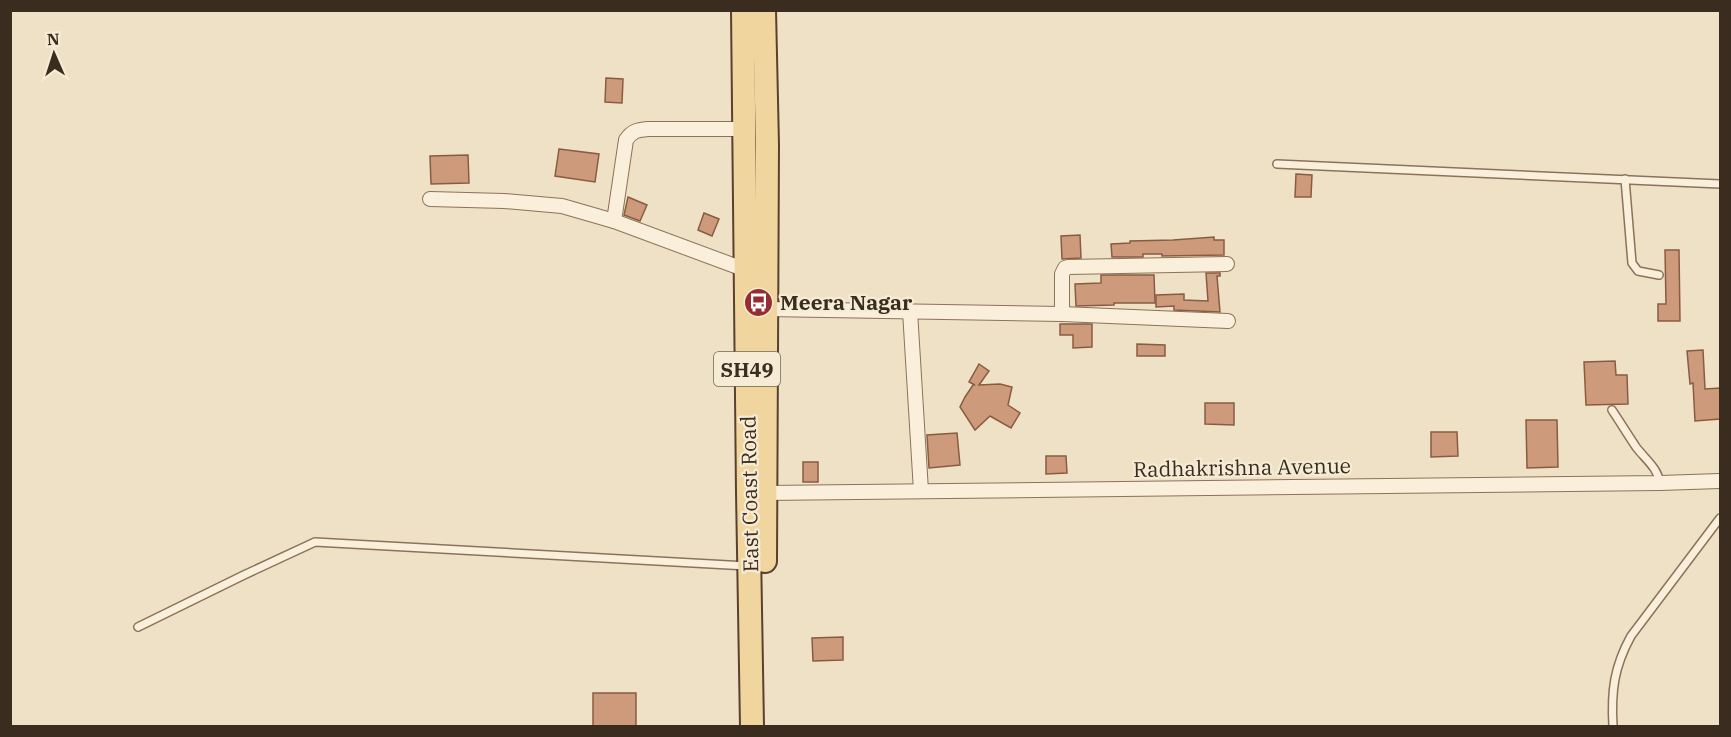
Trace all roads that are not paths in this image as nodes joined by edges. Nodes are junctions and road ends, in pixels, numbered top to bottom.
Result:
1 (743, 10) edge
2 (764, 10) edge
3 (745, 129) junction
4 (1277, 164) dead end
5 (1625, 179) junction
6 (1720, 184) edge
7 (430, 199) dead end
8 (614, 221) junction
9 (1227, 264) dead end
10 (746, 270) junction
11 (1659, 276) dead end
12 (766, 309) junction
13 (910, 311) junction
14 (1062, 314) junction
15 (1228, 321) dead end
16 (1612, 410) dead end
17 (1720, 481) edge
18 (1660, 483) junction
19 (921, 491) junction
20 (765, 493) junction
21 (1720, 518) edge
22 (750, 566) junction
23 (138, 627) dead end
24 (752, 726) edge
25 (766, 726) edge
26 (1613, 726) edge

1 - 3 main road, East Coast Road / SH49
2 - 12 main road, East Coast Road / SH49
3 - 8 street
3 - 10 main road, East Coast Road / SH49
4 - 5 lane
5 - 6 lane
5 - 11 lane
7 - 8 street
8 - 10 street
9 - 14 street
10 - 22 main road, East Coast Road / SH49
12 - 13 street
12 - 20 main road, East Coast Road / SH49
13 - 14 street
13 - 19 street
14 - 15 street
16 - 18 lane
17 - 18 street, Radhakrishna Avenue
18 - 19 street, Radhakrishna Avenue
19 - 20 street, Radhakrishna Avenue
20 - 25 main road, East Coast Road / SH49
21 - 26 lane
22 - 23 lane
22 - 24 main road, East Coast Road / SH49

